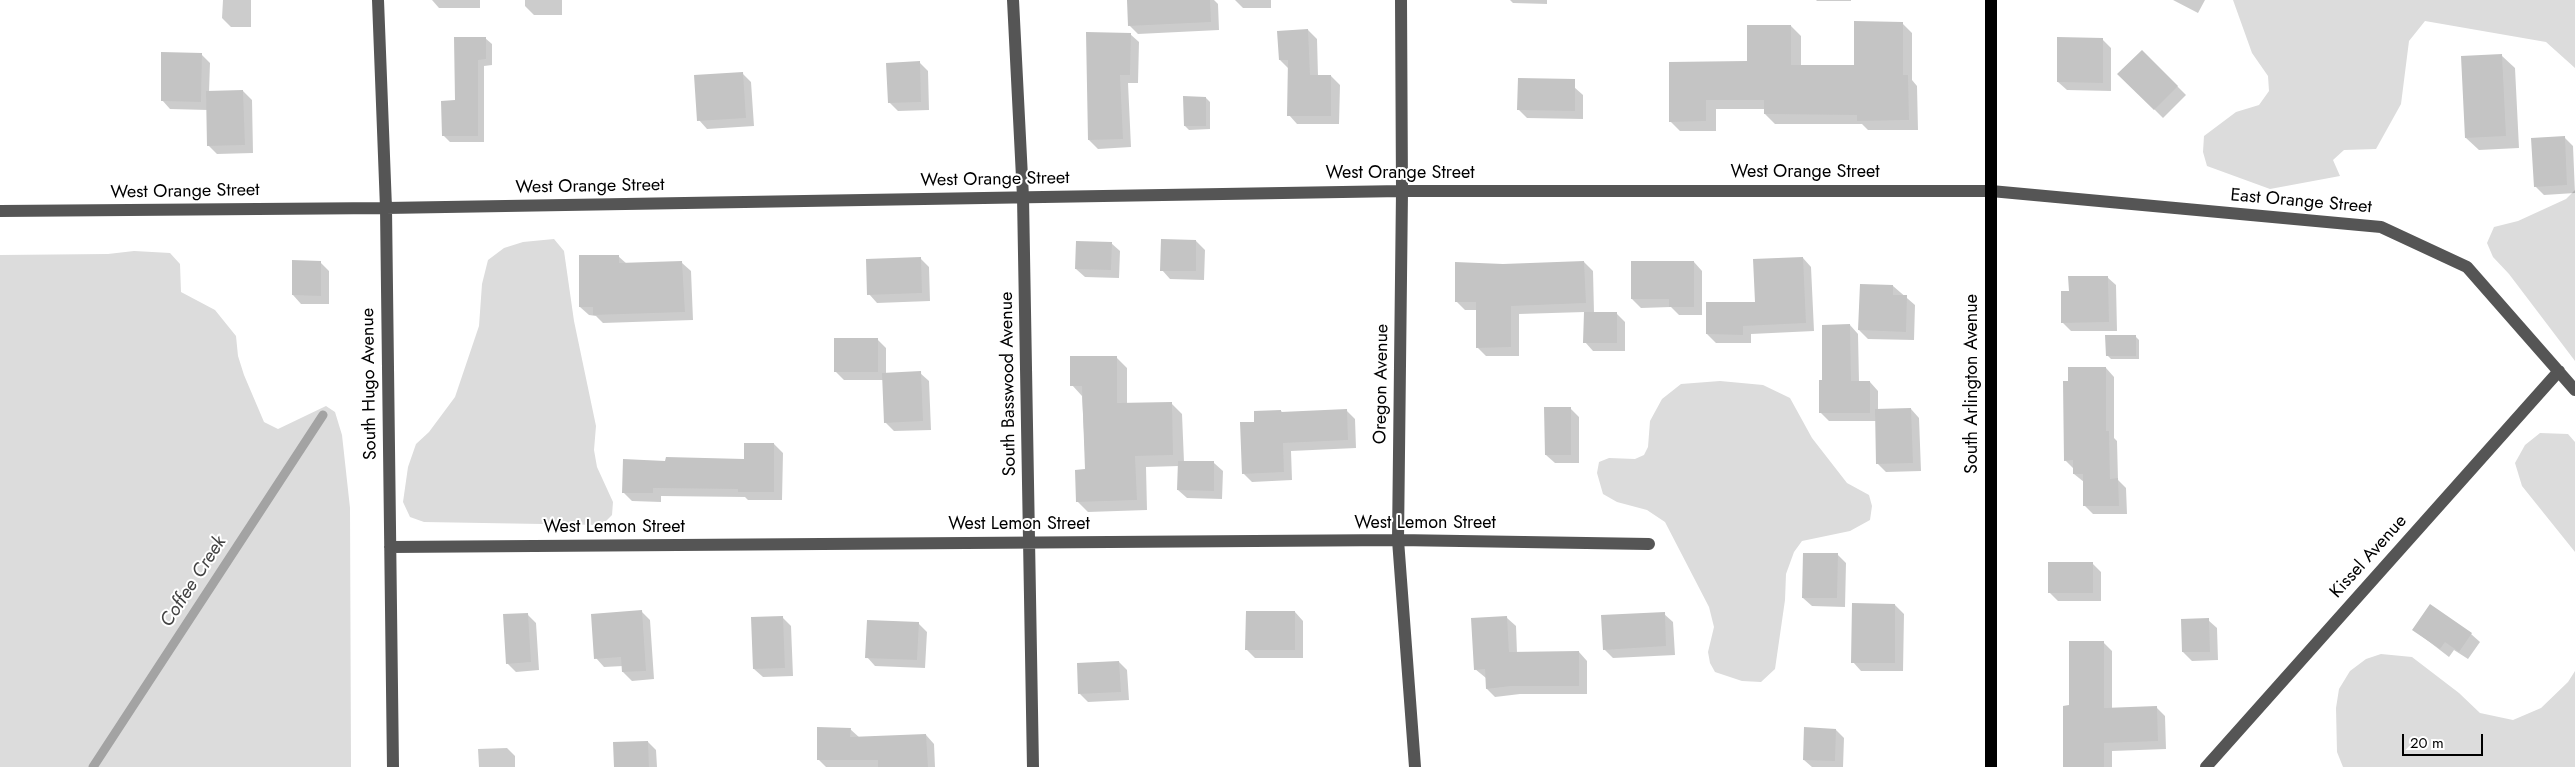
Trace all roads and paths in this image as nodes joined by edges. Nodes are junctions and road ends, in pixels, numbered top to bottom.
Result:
1 (378, 0) edge
2 (1013, 0) edge
3 (1401, 0) edge
4 (1991, 0) edge
5 (1402, 191) junction
6 (1991, 191) junction
7 (1023, 197) junction
8 (386, 208) junction
9 (0, 211) edge
10 (2559, 370) junction
11 (2575, 390) edge
12 (1398, 540) junction
13 (1030, 543) junction
14 (1649, 544) dead end
15 (390, 547) junction
16 (393, 767) edge
17 (1032, 767) edge
18 (1415, 767) edge
19 (1991, 767) edge
20 (2206, 767) edge

1 - 8 street, South Hugo Avenue
2 - 7 street, South Basswood Avenue
3 - 5 street, Oregon Avenue
4 - 6 main road, South Arlington Avenue
5 - 6 street, West Orange Street
5 - 7 street, West Orange Street
5 - 12 street, Oregon Avenue
6 - 10 street, East Orange Street
6 - 19 main road, South Arlington Avenue
7 - 8 street, West Orange Street
7 - 13 street, South Basswood Avenue
8 - 9 street, West Orange Street
8 - 15 street, South Hugo Avenue
10 - 11 street, East Orange Street
10 - 20 street, Kissel Avenue
12 - 13 street, West Lemon Street
12 - 14 street, West Lemon Street
12 - 18 street, Oregon Avenue
13 - 15 street, West Lemon Street
13 - 17 street, South Basswood Avenue
15 - 16 street, South Hugo Avenue

